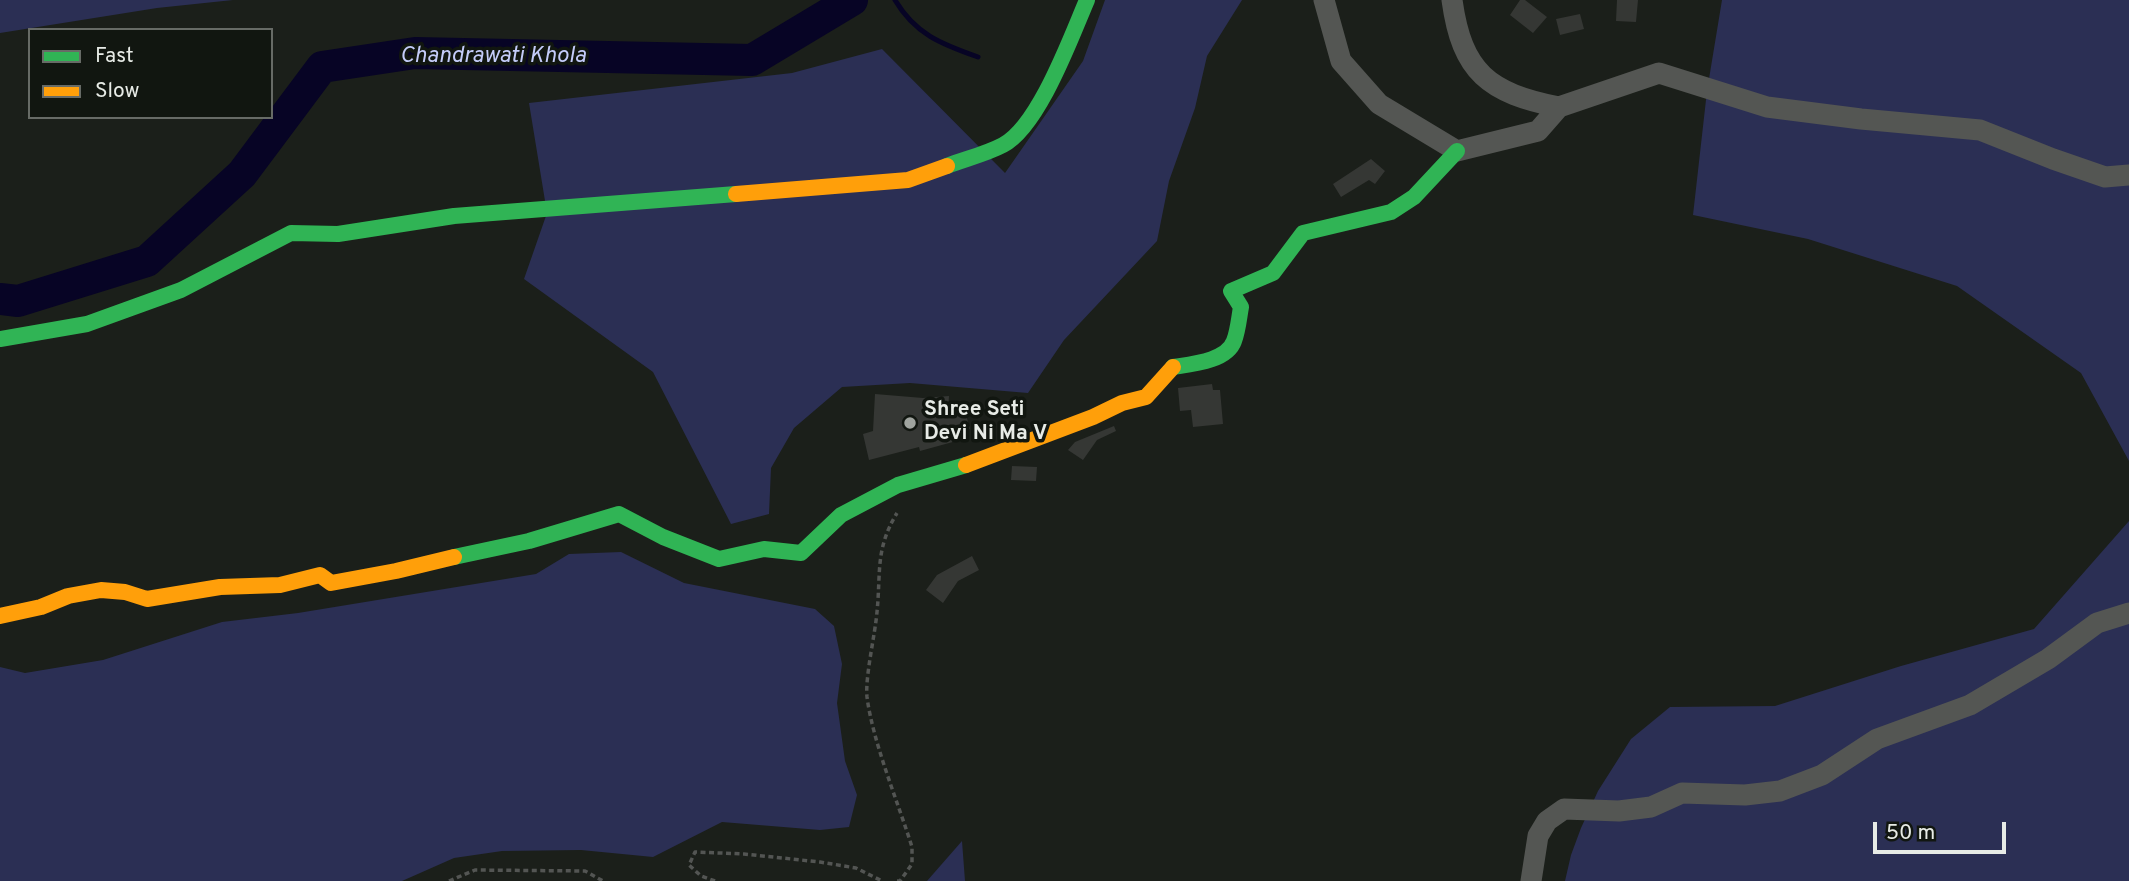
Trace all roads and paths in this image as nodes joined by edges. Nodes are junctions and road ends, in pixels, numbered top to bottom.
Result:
1 (1087, 0) edge
2 (1324, 0) edge
3 (1452, 0) edge
4 (1559, 107) junction
5 (1457, 151) junction
6 (2129, 175) edge
7 (0, 339) edge
8 (897, 512) dead end
9 (2129, 613) edge
10 (0, 616) edge
11 (449, 881) edge
12 (603, 881) edge
13 (715, 881) edge
14 (882, 881) edge
15 (897, 881) edge
16 (1531, 881) edge

1 - 7 street
2 - 5 street
3 - 4 street
4 - 5 street
4 - 6 street
5 - 10 street
8 - 15 path
9 - 16 street
11 - 12 path
13 - 14 path

